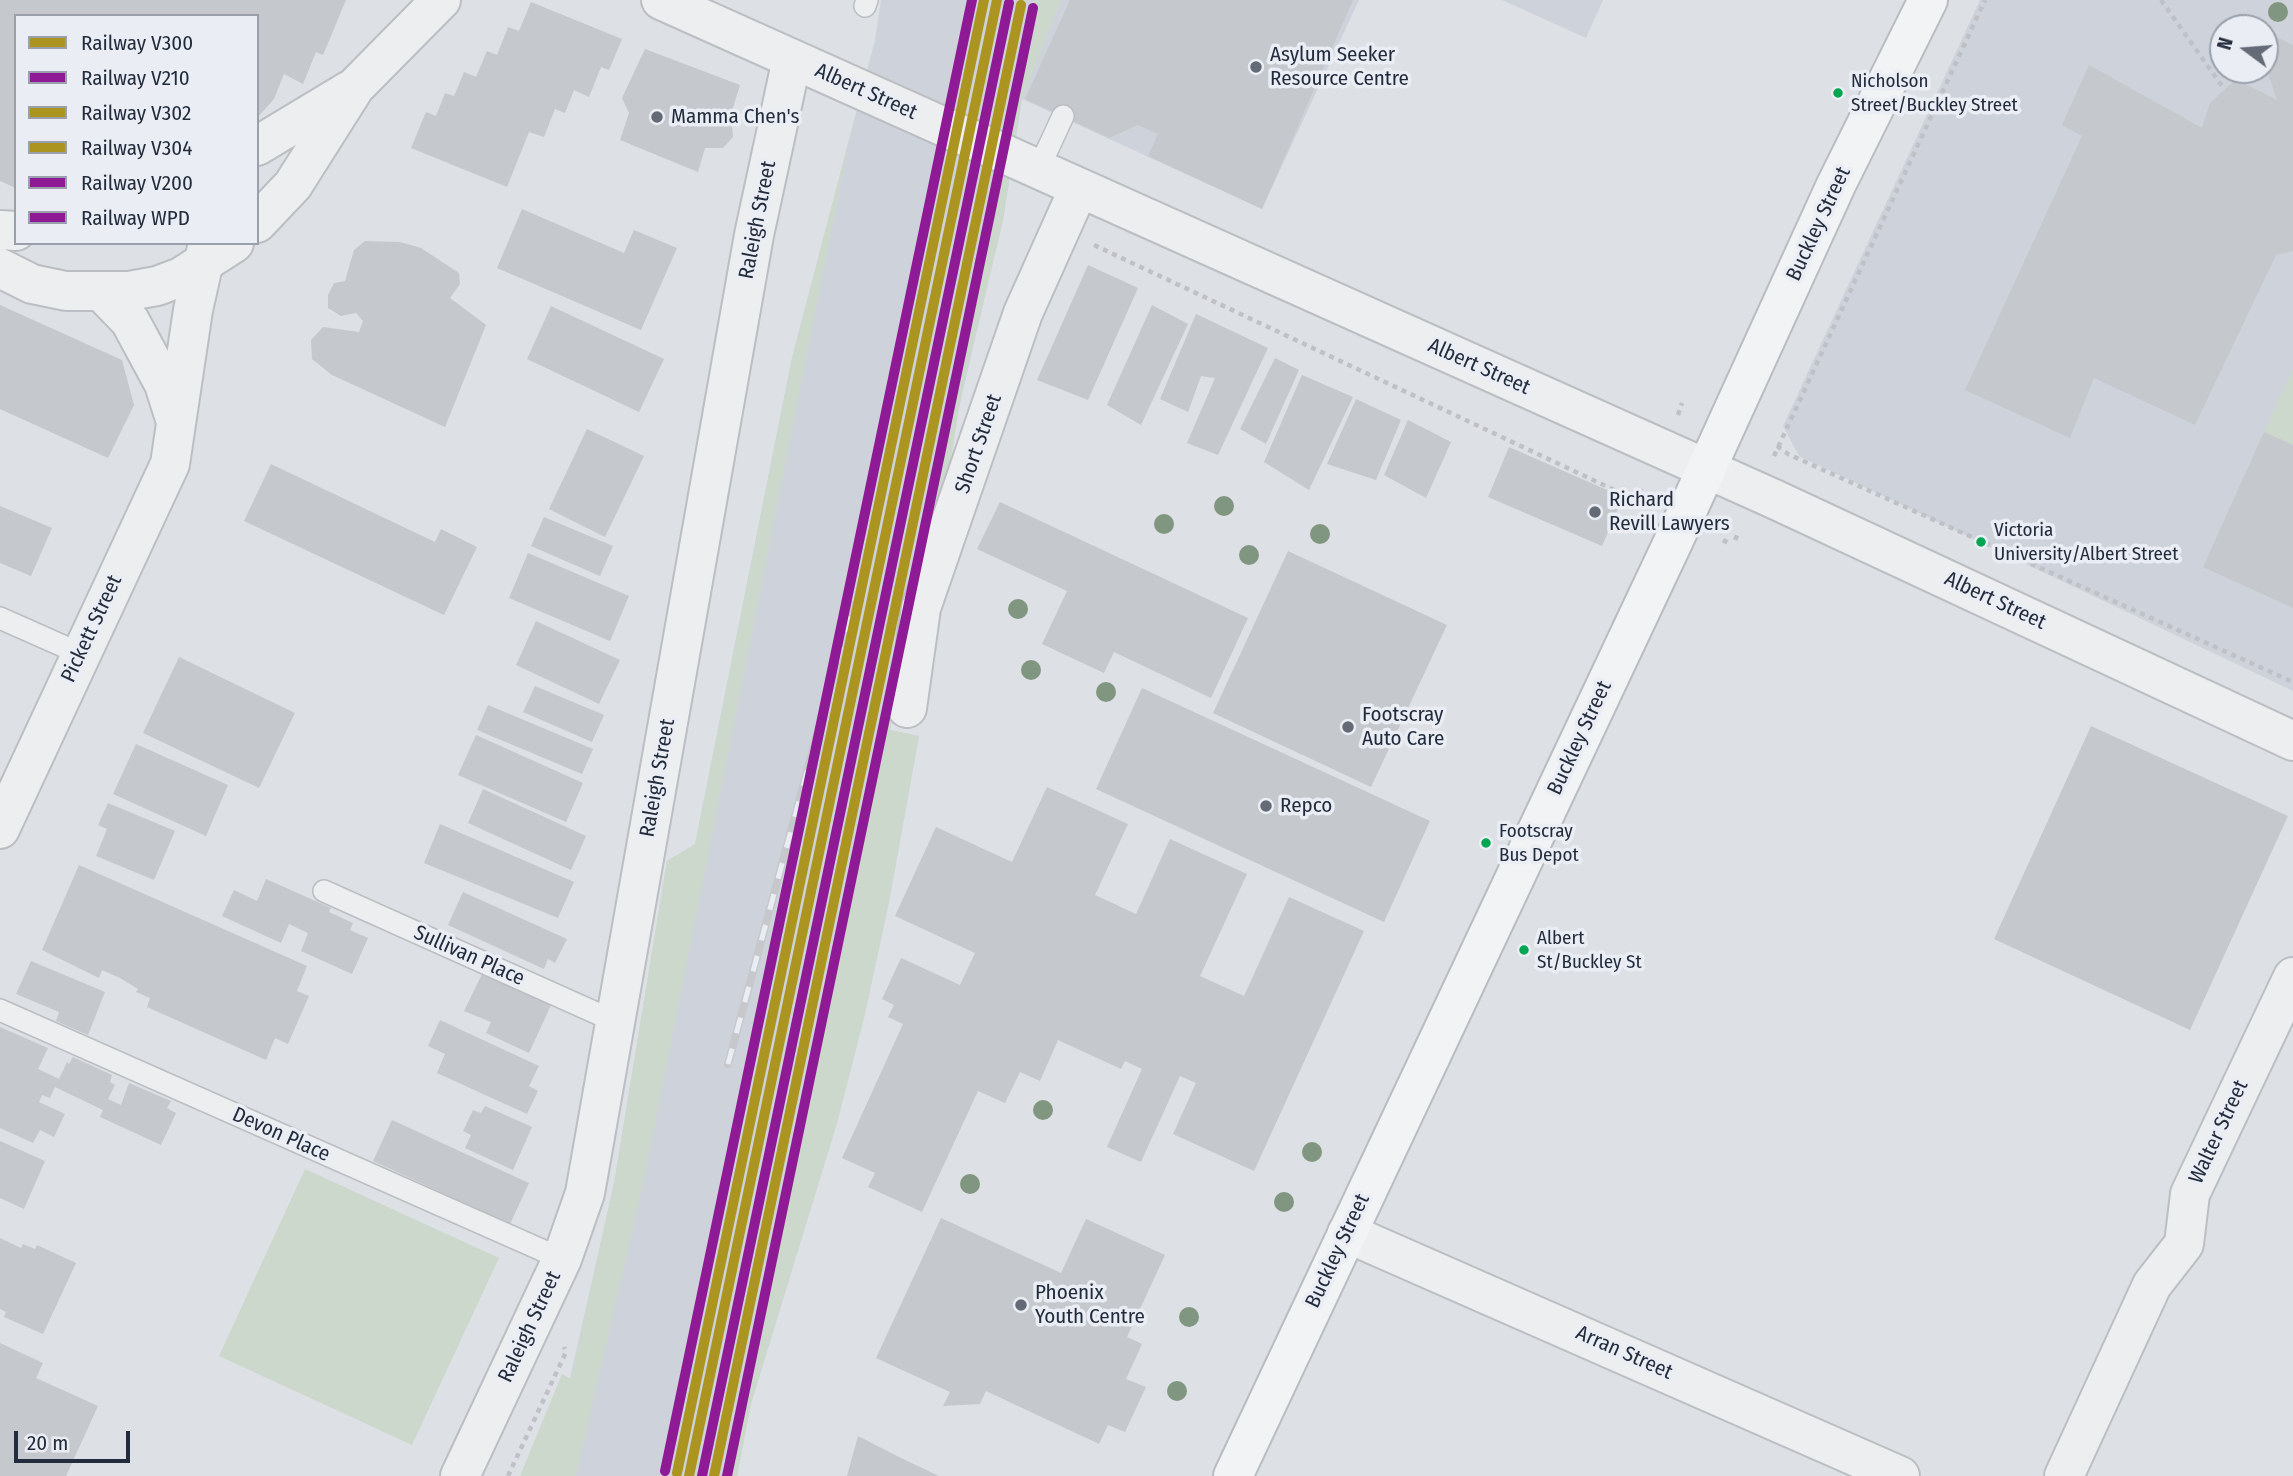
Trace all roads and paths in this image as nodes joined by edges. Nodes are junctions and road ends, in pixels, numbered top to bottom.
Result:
1 (441, 0) edge
2 (661, 0) edge
3 (1928, 0) edge
4 (1985, 0) edge
5 (2161, 0) edge
6 (792, 59) junction
7 (355, 88) junction
8 (2224, 89) dead end
9 (1063, 116) dead end
10 (259, 145) edge
11 (1027, 165) junction
12 (1079, 188) junction
13 (259, 221) edge
14 (1092, 243) dead end
15 (229, 245) edge
16 (205, 254) edge
17 (0, 268) edge
18 (102, 292) junction
19 (1682, 403) dead end
20 (1678, 415) dead end
21 (178, 427) junction
22 (1777, 446) junction
23 (1773, 460) dead end
24 (1707, 469) junction
25 (1641, 488) dead end
26 (1635, 500) junction
27 (1644, 504) dead end
28 (1739, 531) dead end
29 (1723, 540) dead end
30 (0, 618) edge
31 (81, 654) junction
32 (2293, 682) edge
33 (907, 708) dead end
34 (2293, 741) edge
35 (0, 829) edge
36 (324, 891) dead end
37 (2293, 977) edge
38 (0, 1010) edge
39 (614, 1021) junction
40 (1346, 1233) junction
41 (562, 1259) junction
42 (460, 1476) edge
43 (1233, 1476) edge
44 (1900, 1476) edge
45 (2064, 1476) edge

1 - 7 street
2 - 6 street, Albert Street
3 - 24 main road, Buckley Street
4 - 22 path
5 - 8 path
6 - 11 street, Albert Street
6 - 39 street, Raleigh Street
7 - 10 street
7 - 13 street
9 - 11 lane
11 - 12 street, Albert Street
12 - 24 street, Albert Street
12 - 33 street, Short Street
14 - 26 path
15 - 16 street
16 - 18 street
16 - 21 street, Pickett Street
17 - 18 street
18 - 21 street
19 - 20 path
21 - 31 street, Pickett Street
22 - 23 path
22 - 32 path
24 - 34 street, Albert Street
24 - 40 main road, Buckley Street
25 - 26 path
26 - 27 path
28 - 29 path
30 - 31 lane
31 - 35 street, Pickett Street
36 - 39 lane, Sullivan Place
37 - 45 street, Walter Street
38 - 41 lane, Devon Place
39 - 41 street, Raleigh Street
40 - 43 main road, Buckley Street
40 - 44 street, Arran Street
41 - 42 street, Raleigh Street

